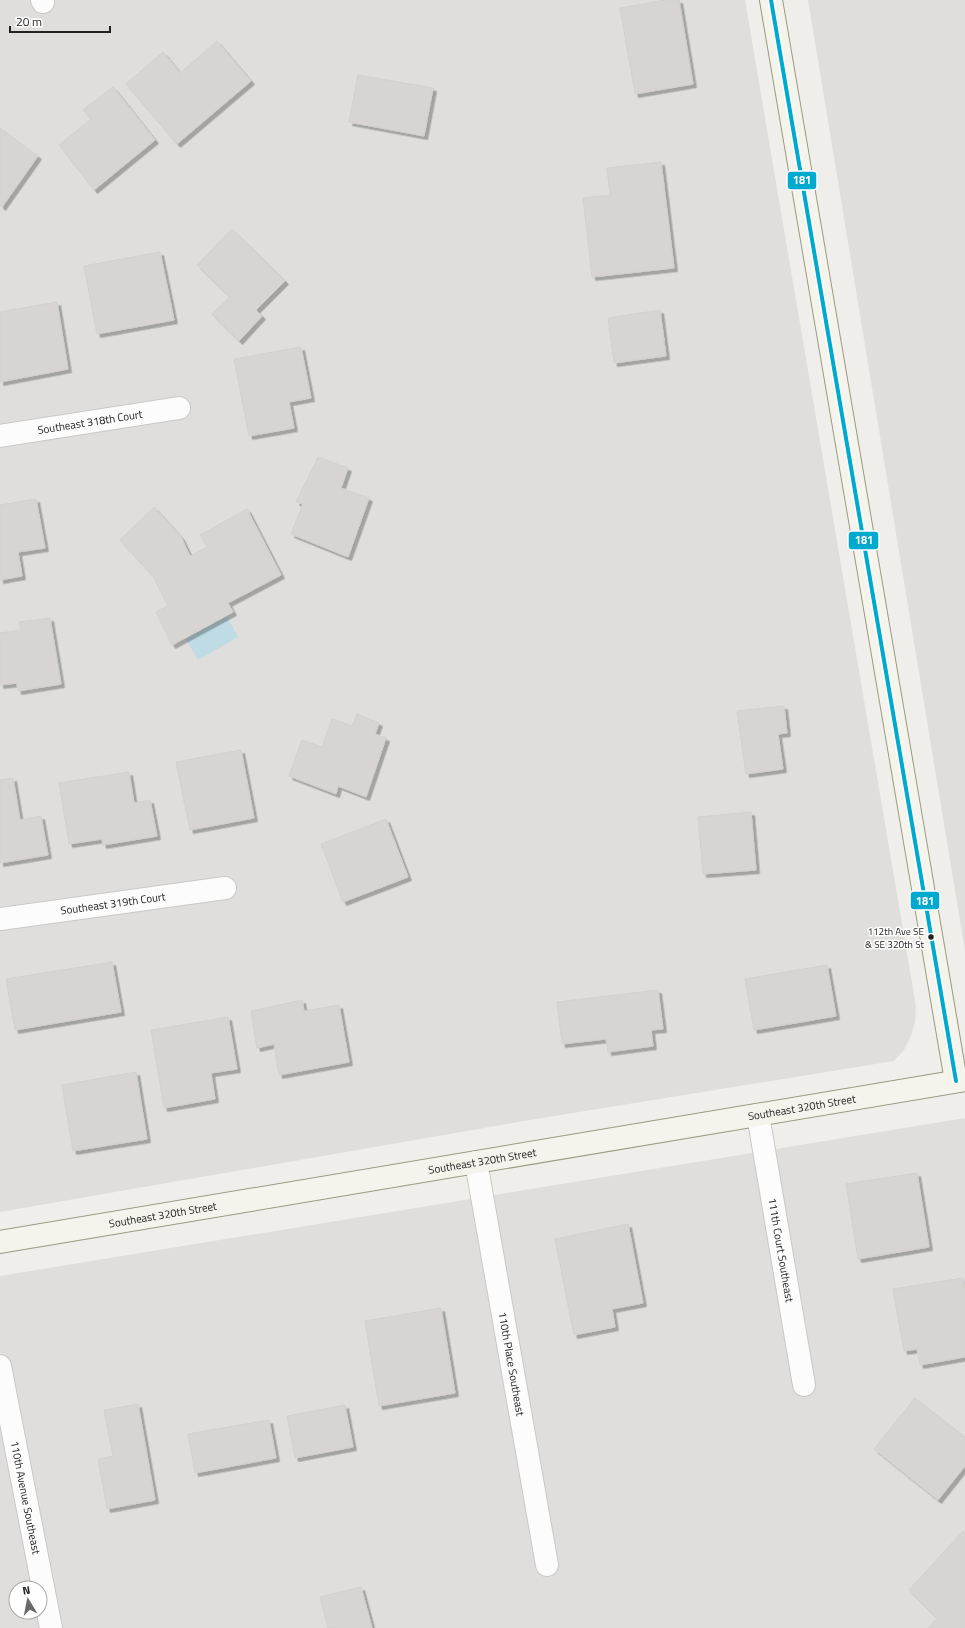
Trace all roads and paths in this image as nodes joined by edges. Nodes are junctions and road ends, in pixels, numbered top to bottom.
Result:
1 (771, 0) edge
2 (179, 408) dead end
3 (0, 436) edge
4 (226, 888) dead end
5 (0, 919) edge
6 (961, 1081) edge
7 (758, 1115) junction
8 (476, 1162) junction
9 (0, 1242) edge
10 (0, 1366) edge
11 (804, 1385) dead end
12 (547, 1565) dead end
13 (51, 1628) edge

1 - 6 street
2 - 3 street, Southeast 318th Court
4 - 5 street, Southeast 319th Court
6 - 7 street, Southeast 320th Street
7 - 8 street, Southeast 320th Street
7 - 11 street, 111th Court Southeast
8 - 9 street, Southeast 320th Street
8 - 12 street, 110th Place Southeast
10 - 13 street, 110th Avenue Southeast

